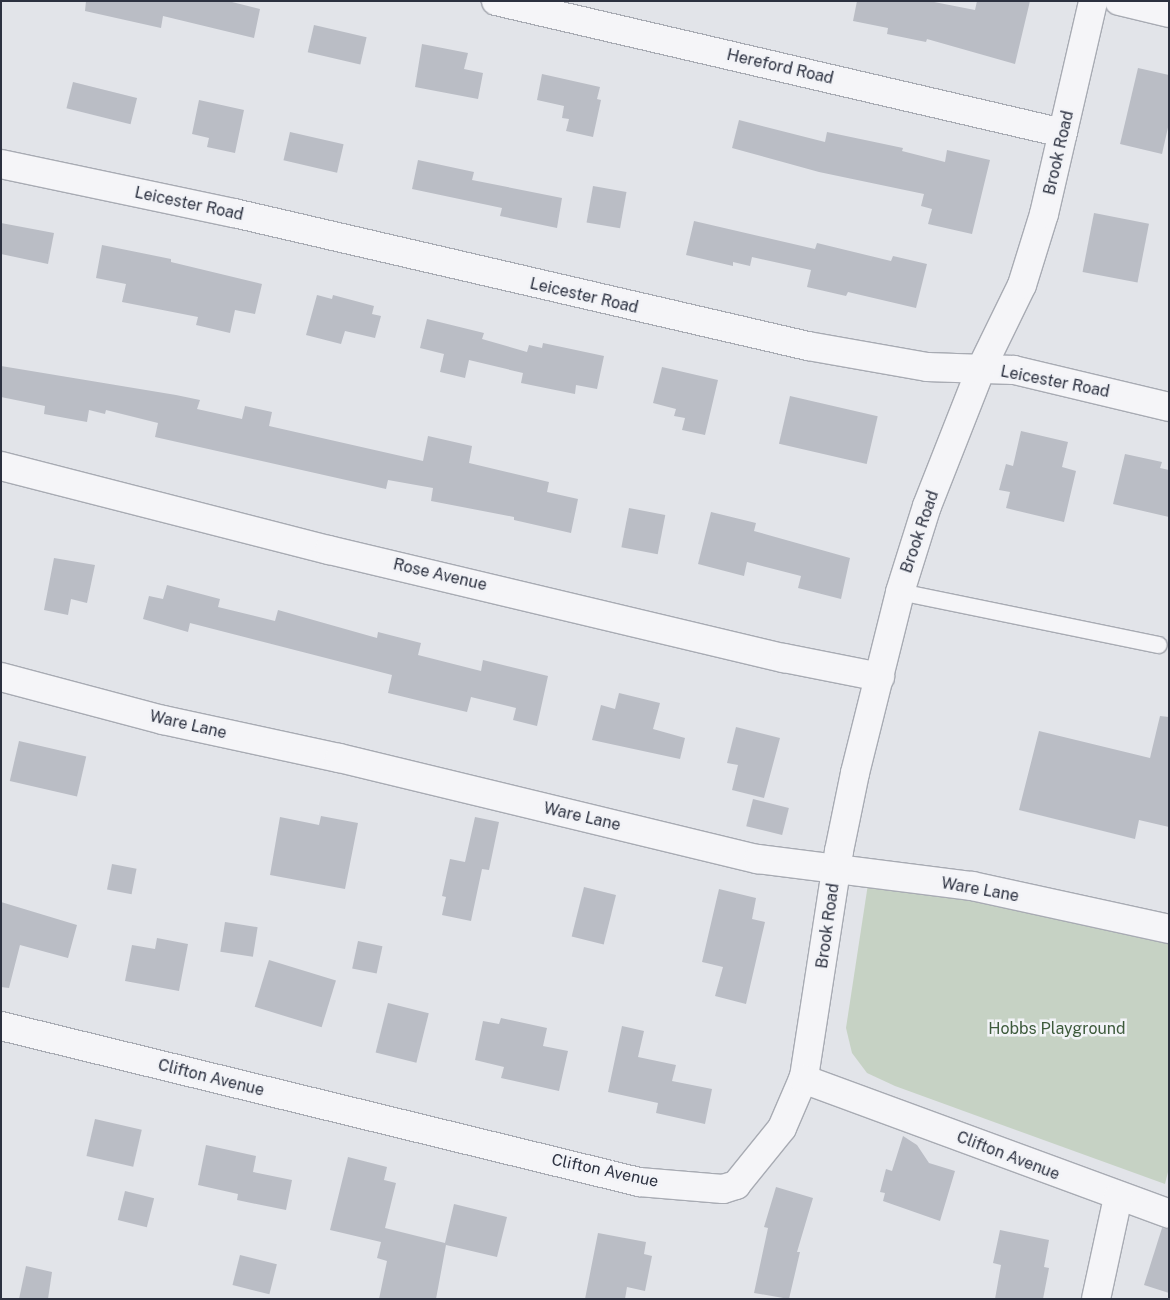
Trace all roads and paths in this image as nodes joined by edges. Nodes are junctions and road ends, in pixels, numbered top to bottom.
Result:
1 (496, 1) edge
2 (1092, 1) edge
3 (1119, 1) edge
4 (1169, 13) edge
5 (1064, 133) junction
6 (1, 164) edge
7 (981, 369) junction
8 (1169, 407) edge
9 (1, 466) edge
10 (900, 592) junction
11 (1159, 645) dead end
12 (1, 677) edge
13 (880, 677) junction
14 (836, 870) junction
15 (1169, 929) edge
16 (1, 1026) edge
17 (803, 1079) junction
18 (1118, 1197) junction
19 (1169, 1214) edge
20 (1096, 1299) edge

1 - 5 street, Hereford Road
2 - 5 street, Brook Road
3 - 4 street
5 - 7 street, Brook Road
6 - 7 street, Leicester Road
7 - 8 street, Leicester Road
7 - 10 street, Brook Road
9 - 13 street, Rose Avenue
10 - 11 lane
10 - 13 street, Brook Road
12 - 14 street, Ware Lane
13 - 14 street, Brook Road
14 - 15 street, Ware Lane
14 - 17 street, Brook Road
16 - 17 street, Clifton Avenue
17 - 18 street, Clifton Avenue
18 - 19 street, Clifton Avenue
18 - 20 street

